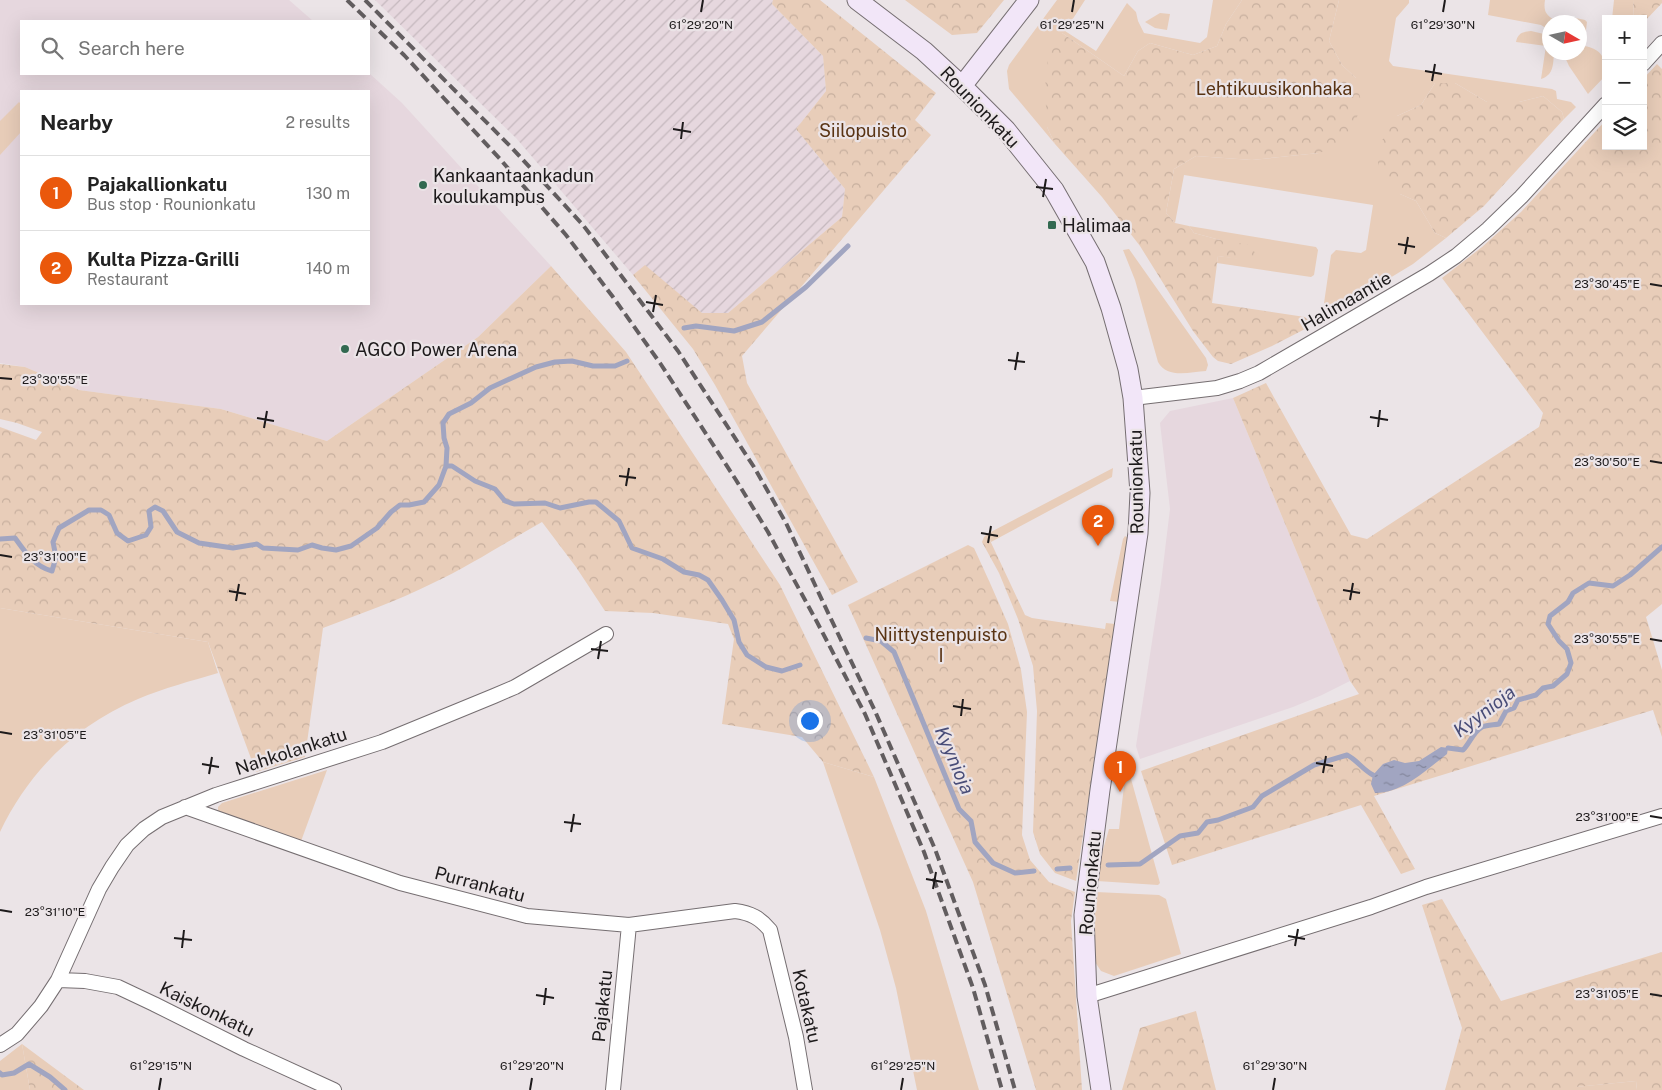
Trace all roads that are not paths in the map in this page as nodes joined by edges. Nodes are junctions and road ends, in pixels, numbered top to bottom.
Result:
1 (857, 0) edge
2 (1029, 0) edge
3 (1662, 43) edge
4 (1647, 60) edge
5 (962, 86) junction
6 (1605, 105) edge
7 (1133, 398) junction
8 (606, 634) dead end
9 (185, 807) junction
10 (1662, 816) edge
11 (629, 925) junction
12 (770, 930) joint
13 (58, 980) junction
14 (1087, 996) junction
15 (0, 1045) edge
16 (334, 1090) edge
17 (612, 1090) edge
18 (805, 1090) edge
19 (1101, 1090) edge

1 - 5 main road, Rounionkatu
2 - 5 main road
3 - 4 street
5 - 7 main road, Rounionkatu
6 - 7 street, Halimaantie
7 - 14 main road, Rounionkatu
8 - 9 street, Nahkolankatu
9 - 11 street, Purrankatu
9 - 13 street, Nahkolankatu
10 - 14 street
11 - 12 street, Purrankatu
11 - 17 street, Pajakatu
12 - 18 street, Kotakatu
13 - 15 street, Nahkolankatu
13 - 16 street, Kaiskonkatu
14 - 19 main road, Rounionkatu

